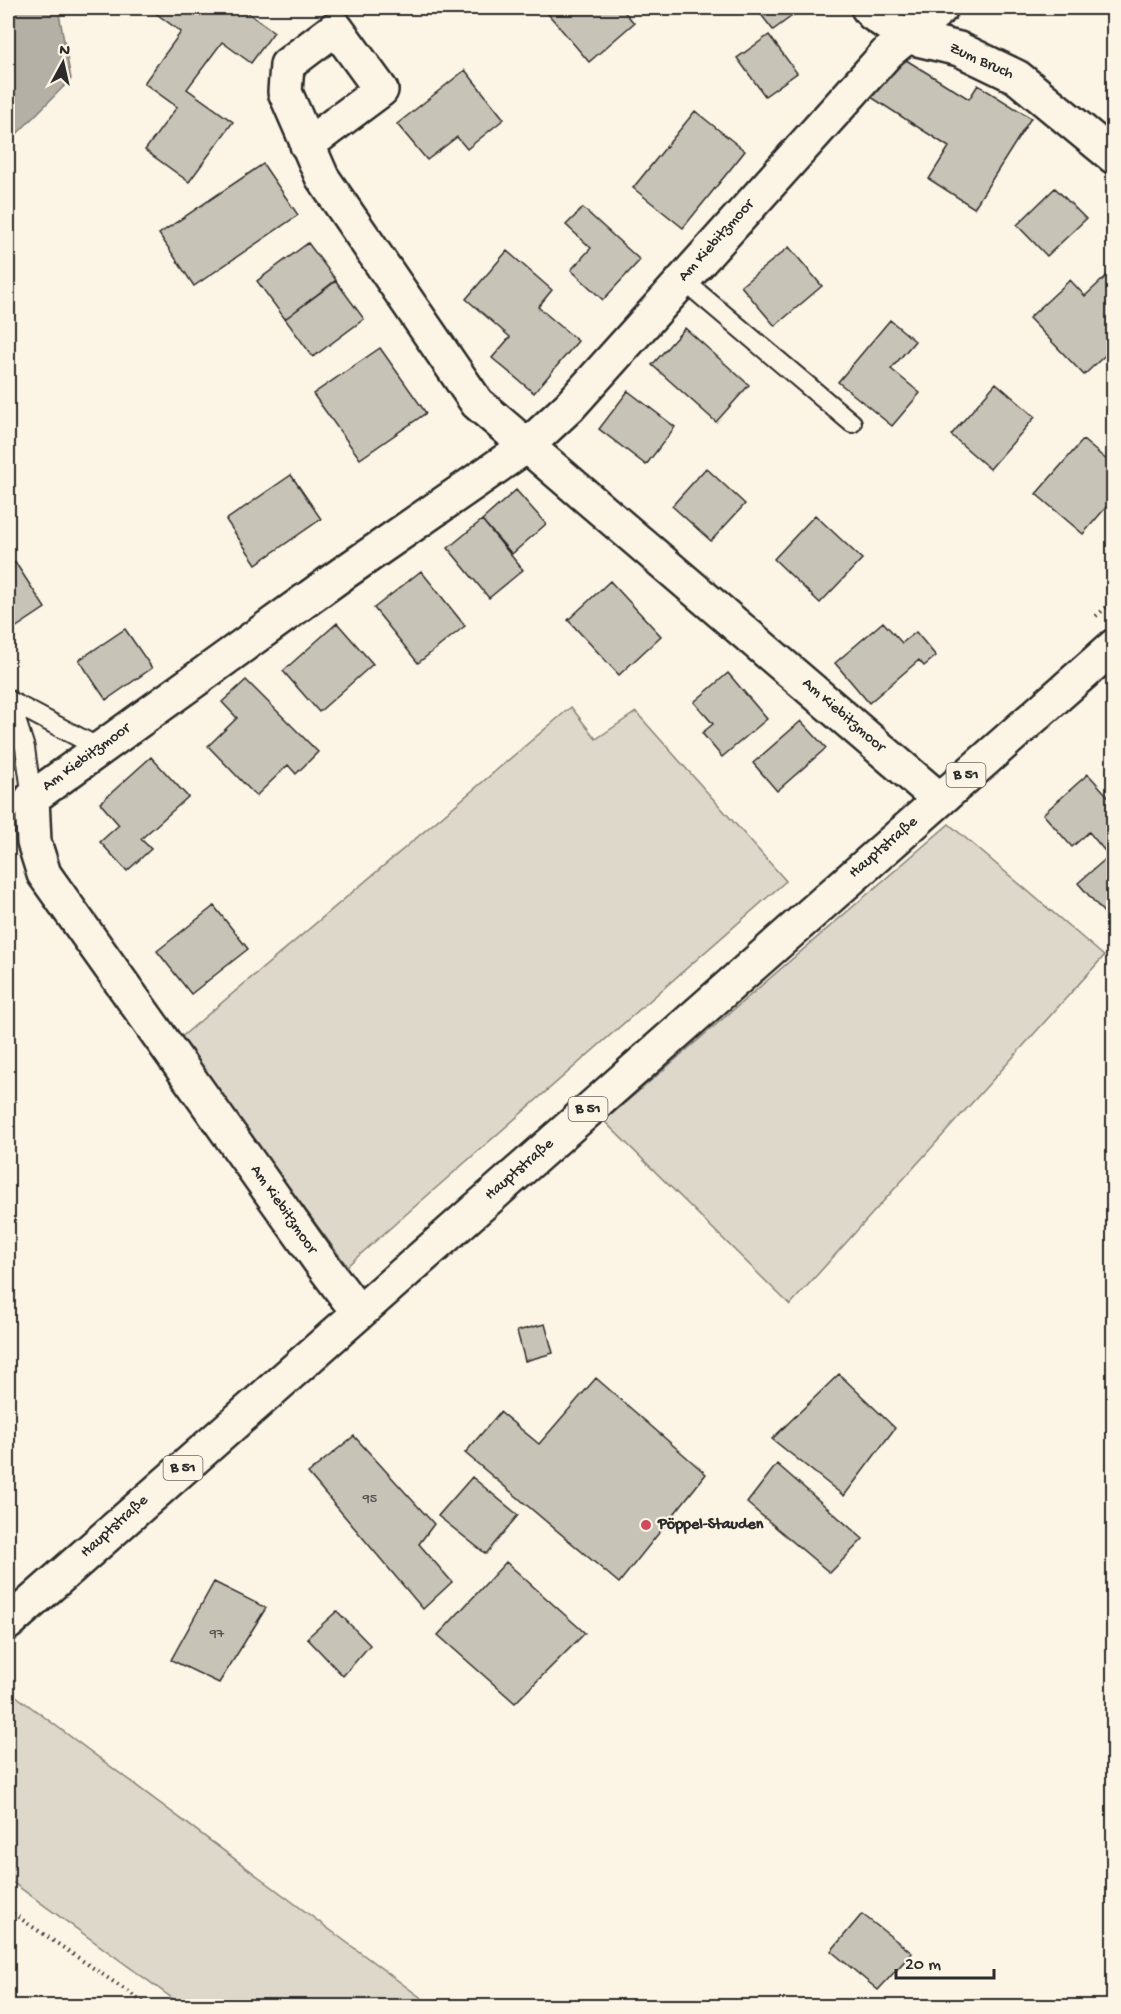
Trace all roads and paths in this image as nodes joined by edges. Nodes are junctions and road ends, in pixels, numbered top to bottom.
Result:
1 (868, 8) edge
2 (941, 8) edge
3 (905, 36) junction
4 (307, 145) dead end
5 (1113, 157) edge
6 (683, 280) junction
7 (852, 423) dead end
8 (528, 445) junction
9 (1113, 646) edge
10 (9, 700) edge
11 (100, 749) junction
12 (32, 798) junction
13 (939, 799) junction
14 (358, 1312) junction
15 (8, 1623) edge
16 (8, 1910) edge
17 (148, 2007) edge

1 - 3 street, Zum Bruch
2 - 3 street, Am Kiebitzmoor
3 - 5 street, Zum Bruch
3 - 6 street, Am Kiebitzmoor
4 - 8 street, Am Kiebitzmoor
6 - 7 lane
6 - 8 street, Am Kiebitzmoor
8 - 11 street, Am Kiebitzmoor
8 - 13 street, Am Kiebitzmoor
9 - 13 street, Hauptstraße / B 51
10 - 11 lane
10 - 12 lane
11 - 12 street, Am Kiebitzmoor
12 - 14 street, Am Kiebitzmoor
13 - 14 street, Hauptstraße / B 51
14 - 15 street, Hauptstraße / B 51
16 - 17 path

